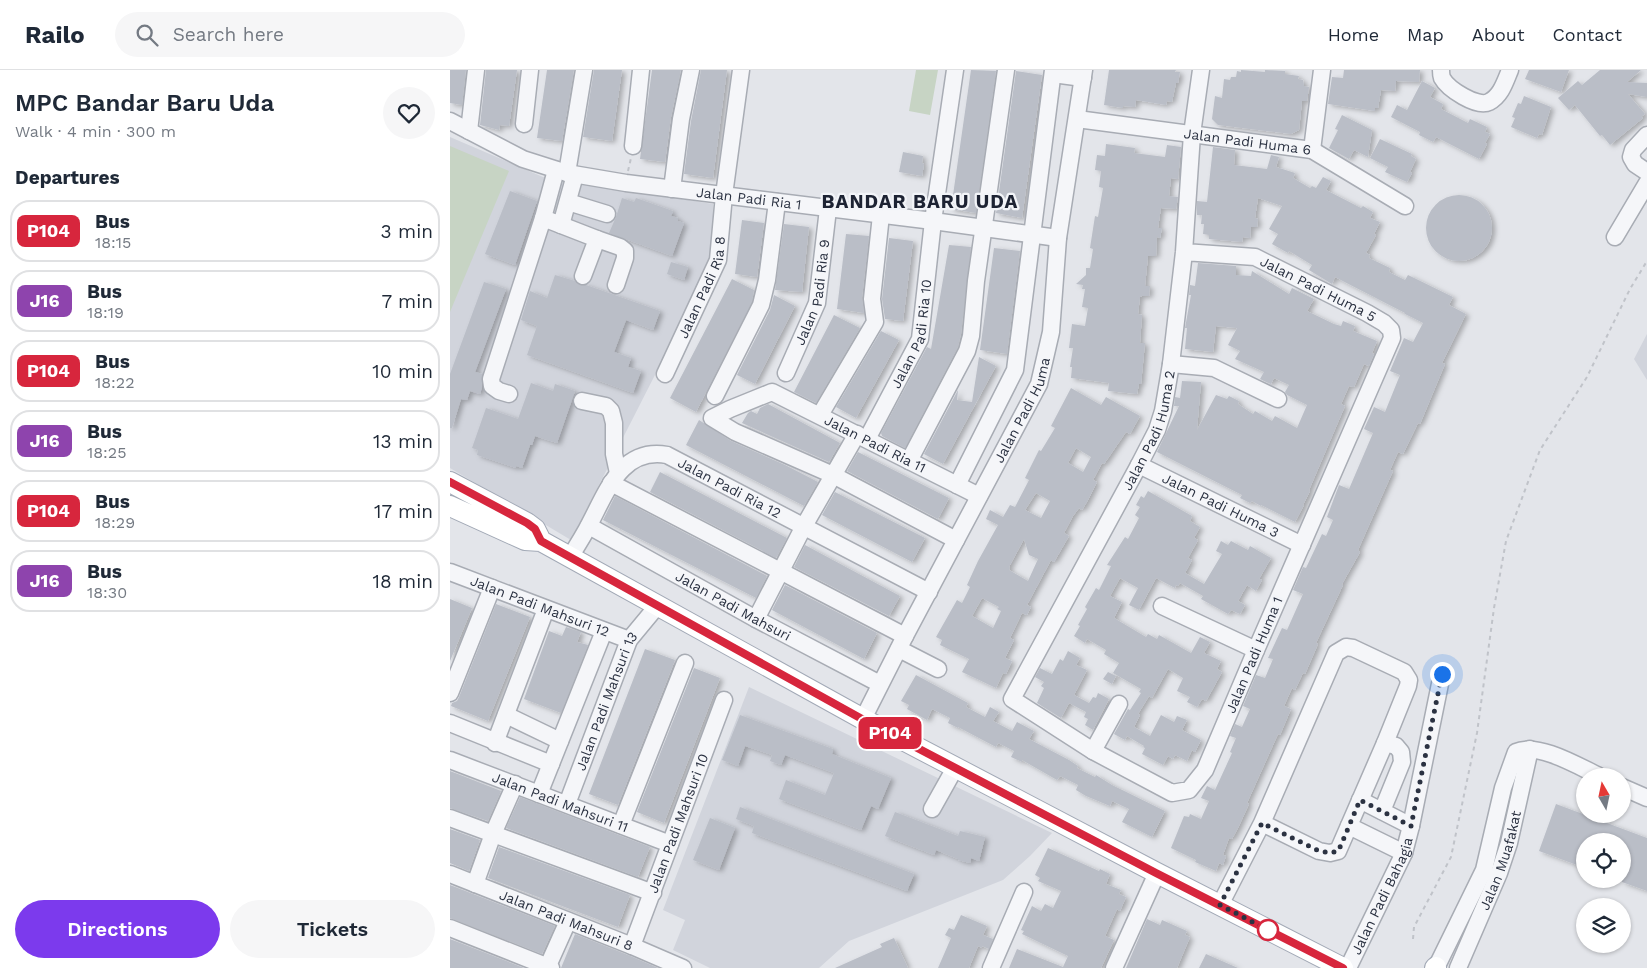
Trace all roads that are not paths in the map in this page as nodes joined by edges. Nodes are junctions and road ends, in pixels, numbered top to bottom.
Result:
1 (476, 70) edge
2 (530, 70) edge
3 (584, 70) edge
4 (642, 70) edge
5 (691, 70) edge
6 (741, 70) edge
7 (955, 70) edge
8 (1006, 70) edge
9 (1201, 70) edge
10 (1322, 70) edge
11 (1441, 70) edge
12 (1510, 70) edge
13 (1053, 72) edge
14 (1083, 74) edge
15 (1077, 119) junction
16 (450, 121) edge
17 (524, 124) dead end
18 (469, 132) junction
19 (1192, 134) junction
20 (1644, 143) edge
21 (632, 146) road end
22 (1312, 150) junction
23 (1647, 172) edge
24 (566, 173) junction
25 (1647, 183) edge
26 (672, 189) junction
27 (724, 195) junction
28 (568, 202) junction
29 (777, 202) junction
30 (1405, 206) dead end
31 (828, 208) junction
32 (607, 214) dead end
33 (881, 215) junction
34 (543, 218) junction
35 (933, 221) junction
36 (561, 224) junction
37 (983, 229) junction
38 (1032, 235) junction
39 (1615, 237) dead end
40 (1058, 238) junction
41 (597, 239) junction
42 (1184, 252) junction
43 (584, 276) dead end
44 (616, 285) dead end
45 (1391, 330) joint
46 (1171, 364) junction
47 (786, 373) dead end
48 (665, 374) dead end
49 (509, 394) dead end
50 (715, 396) dead end
51 (1278, 399) dead end
52 (582, 401) dead end
53 (820, 415) junction
54 (862, 436) junction
55 (909, 461) junction
56 (1139, 465) junction
57 (833, 475) junction
58 (615, 478) junction
59 (450, 482) edge
60 (957, 485) junction
61 (450, 489) edge
62 (979, 496) junction
63 (450, 506) edge
64 (450, 522) edge
65 (485, 522) junction
66 (589, 526) junction
67 (804, 526) junction
68 (536, 534) junction
69 (956, 540) junction
70 (1302, 545) junction
71 (570, 557) junction
72 (782, 571) junction
73 (450, 572) edge
74 (492, 588) junction
75 (929, 592) junction
76 (658, 605) junction
77 (1162, 606) dead end
78 (546, 609) junction
79 (756, 619) junction
80 (604, 631) junction
81 (629, 640) junction
82 (902, 642) junction
83 (1256, 650) junction
84 (685, 664) dead end
85 (938, 669) dead end
86 (1442, 674) dead end
87 (880, 684) junction
88 (450, 693) edge
89 (1012, 699) joint
90 (724, 700) dead end
91 (1119, 704) dead end
92 (506, 715) junction
93 (862, 719) junction
94 (450, 723) edge
95 (560, 741) junction
96 (496, 743) junction
97 (1386, 743) junction
98 (1530, 749) junction
99 (1094, 751) junction
100 (450, 760) edge
101 (551, 764) junction
102 (956, 768) junction
103 (1581, 768) edge
104 (515, 784) junction
105 (1631, 791) edge
106 (540, 794) junction
107 (1647, 798) edge
108 (1360, 800) junction
109 (567, 804) junction
110 (932, 809) dead end
111 (1382, 811) junction
112 (450, 818) edge
113 (1262, 823) junction
114 (621, 825) junction
115 (1349, 826) junction
116 (1411, 826) junction
117 (493, 834) junction
118 (670, 844) junction
119 (1404, 852) junction
120 (1156, 873) junction
121 (450, 874) edge
122 (475, 884) junction
123 (1024, 892) dead end
124 (653, 893) junction
125 (1220, 905) junction
126 (568, 921) junction
127 (450, 928) edge
128 (632, 946) junction
129 (548, 968) edge
130 (683, 968) edge
131 (991, 968) edge
132 (1114, 968) edge
133 (1343, 968) edge
134 (1348, 968) edge
135 (1436, 968) edge
136 (1458, 968) edge

1 - 18 street
2 - 17 street
3 - 24 street
4 - 21 street
5 - 26 street
6 - 27 street, Jalan Padi Ria 8
7 - 35 street, Jalan Padi Ria 10
8 - 37 street
9 - 19 street, Jalan Padi Huma 2
10 - 22 street
11 - 12 street
13 - 14 street
13 - 38 street, Jalan Padi Huma
14 - 15 street, Jalan Padi Huma
15 - 19 street, Jalan Padi Huma 6
15 - 40 street, Jalan Padi Huma
16 - 18 street, Jalan Padi Ria 1
18 - 24 street, Jalan Padi Ria 1
19 - 22 street, Jalan Padi Huma 6
19 - 42 street, Jalan Padi Huma 2
20 - 23 street
22 - 30 street, Jalan Padi Huma 6
24 - 26 street, Jalan Padi Ria 1
24 - 28 street
24 - 34 street
25 - 39 street
26 - 27 street, Jalan Padi Ria 1
27 - 29 street, Jalan Padi Ria 1
27 - 48 street, Jalan Padi Ria 8
28 - 32 street
28 - 36 street
29 - 31 street, Jalan Padi Ria 1
29 - 50 street
31 - 33 street, Jalan Padi Ria 1
31 - 47 street, Jalan Padi Ria 9
33 - 35 street, Jalan Padi Ria 1
33 - 53 street
34 - 36 street
34 - 49 street
35 - 37 street, Jalan Padi Ria 1
35 - 54 street, Jalan Padi Ria 10
36 - 41 street
37 - 38 street, Jalan Padi Ria 1
37 - 55 street
38 - 40 street, Jalan Padi Ria 1
38 - 60 street, Jalan Padi Huma
40 - 62 street, Jalan Padi Huma
41 - 43 street
41 - 44 street
42 - 45 street, Jalan Padi Huma 5
42 - 46 street, Jalan Padi Huma 2
45 - 70 street, Jalan Padi Huma 1
46 - 51 street
46 - 56 street, Jalan Padi Huma 2
52 - 58 street
53 - 54 street, Jalan Padi Ria 11
53 - 57 street, Jalan Padi Ria 11
54 - 55 street, Jalan Padi Ria 11
54 - 57 street, Jalan Padi Ria 10
55 - 60 street, Jalan Padi Ria 11
56 - 70 street, Jalan Padi Huma 3
56 - 89 street, Jalan Padi Huma 2
57 - 67 street, Jalan Padi Ria 10
57 - 69 street
58 - 66 street, Jalan Padi Ria 12
58 - 67 street, Jalan Padi Ria 12
58 - 72 street
59 - 68 main road
60 - 62 street, Jalan Padi Ria 11
61 - 68 main road
62 - 69 street, Jalan Padi Huma
63 - 65 main road
64 - 65 main road
65 - 68 main road
66 - 71 street, Jalan Padi Ria 12
66 - 79 street, Jalan Padi Mahsuri
67 - 72 street, Jalan Padi Ria 10
67 - 75 street, Jalan Padi Ria 12
68 - 71 main road
69 - 75 street, Jalan Padi Huma
70 - 83 street, Jalan Padi Huma 1
71 - 76 main road
72 - 79 street, Jalan Padi Ria 10
72 - 82 street
73 - 74 street, Jalan Padi Mahsuri 12
74 - 78 street, Jalan Padi Mahsuri 12
74 - 88 street
75 - 82 street, Jalan Padi Huma
76 - 81 street, Jalan Padi Mahsuri 13
76 - 93 main road
77 - 83 street
78 - 80 street, Jalan Padi Mahsuri 12
78 - 92 street
79 - 87 street, Jalan Padi Mahsuri
80 - 81 street, Jalan Padi Mahsuri 12
80 - 95 street
81 - 109 street, Jalan Padi Mahsuri 13
82 - 85 street
82 - 87 street, Jalan Padi Huma
83 - 99 street, Jalan Padi Huma 1
84 - 114 street
86 - 116 street, Jalan Padi Bahagia
87 - 93 street, Jalan Padi Huma
89 - 99 street, Jalan Padi Huma 1
90 - 118 street, Jalan Padi Mahsuri 10
91 - 99 street
92 - 95 street
92 - 96 street
93 - 102 main road
94 - 96 street
95 - 101 street
96 - 101 street
97 - 108 street
97 - 111 street
97 - 113 street
98 - 103 street
98 - 135 street, Jalan Muafakat
98 - 136 street, Jalan Muafakat
100 - 104 street, Jalan Padi Mahsuri 11
101 - 106 street
102 - 110 street
102 - 120 main road
104 - 106 street, Jalan Padi Mahsuri 11
104 - 117 street
105 - 107 street
106 - 109 street, Jalan Padi Mahsuri 11
108 - 111 street
108 - 115 street
109 - 114 street, Jalan Padi Mahsuri 11
111 - 116 street
112 - 117 street
113 - 115 street
113 - 125 street
114 - 118 street, Jalan Padi Mahsuri 11
115 - 119 street
116 - 119 street, Jalan Padi Bahagia
117 - 122 street
117 - 124 street
118 - 124 street, Jalan Padi Mahsuri 10
119 - 134 street, Jalan Padi Bahagia
120 - 125 main road
120 - 132 street
121 - 122 street, Jalan Padi Mahsuri 8
122 - 126 street, Jalan Padi Mahsuri 8
123 - 131 street
124 - 128 street, Jalan Padi Mahsuri 10
125 - 133 main road
126 - 128 street, Jalan Padi Mahsuri 8
126 - 129 street
127 - 129 street
128 - 130 street, Jalan Padi Mahsuri 8

